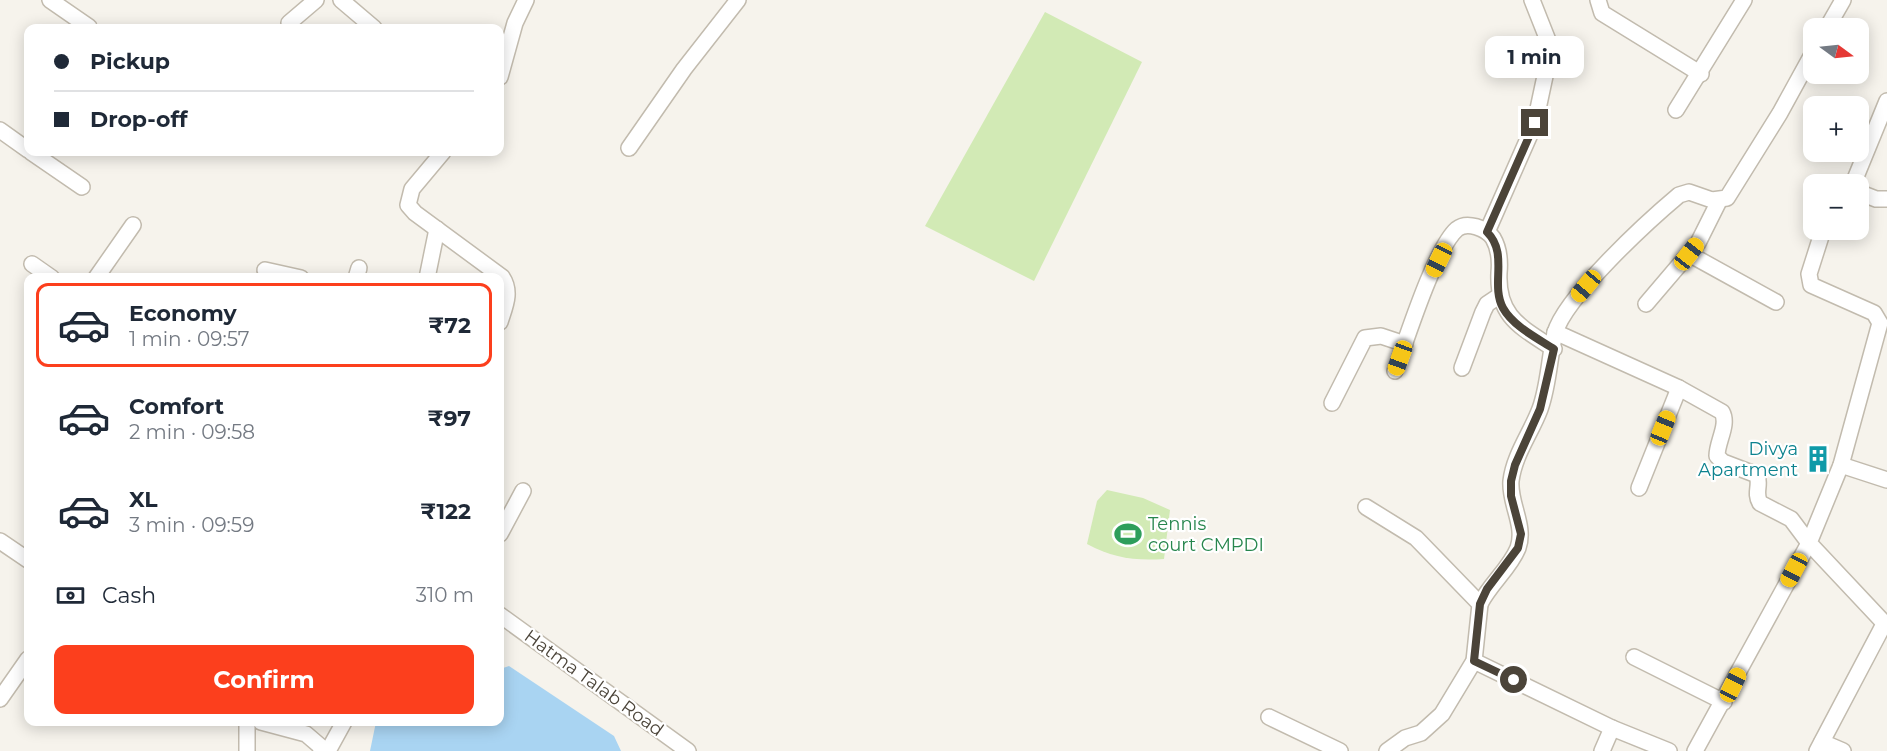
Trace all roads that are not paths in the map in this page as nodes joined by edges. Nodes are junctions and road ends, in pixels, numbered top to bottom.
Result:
1 (50, 0) edge
2 (315, 0) edge
3 (341, 0) edge
4 (526, 0) edge
5 (738, 0) edge
6 (1532, 0) edge
7 (1598, 0) edge
8 (1744, 0) edge
9 (1843, 0) edge
10 (361, 6) edge
11 (1833, 18) edge
12 (289, 23) dead end
13 (85, 24) edge
14 (372, 24) edge
15 (504, 63) edge
16 (1803, 70) edge
17 (1701, 74) junction
18 (1887, 101) edge
19 (1676, 110) dead end
20 (0, 130) edge
21 (24, 147) edge
22 (629, 148) dead end
23 (37, 156) edge
24 (440, 156) edge
25 (1857, 174) edge
26 (82, 188) dead end
27 (1869, 196) edge
28 (1887, 199) edge
29 (1719, 201) junction
30 (133, 225) dead end
31 (437, 229) junction
32 (1487, 232) junction
33 (1820, 240) edge
34 (1689, 254) junction
35 (32, 264) dead end
36 (265, 270) dead end
37 (45, 273) edge
38 (99, 273) edge
39 (278, 273) edge
40 (428, 273) edge
41 (497, 273) edge
42 (504, 280) edge
43 (1499, 296) junction
44 (1776, 302) dead end
45 (1646, 304) dead end
46 (504, 310) edge
47 (1555, 332) junction
48 (1405, 344) junction
49 (1554, 349) junction
50 (1880, 358) edge
51 (1462, 368) dead end
52 (1395, 371) dead end
53 (1679, 388) junction
54 (1332, 403) dead end
55 (1841, 465) junction
56 (1887, 480) edge
57 (1639, 488) dead end
58 (523, 490) dead end
59 (1366, 507) dead end
60 (504, 526) edge
61 (0, 541) edge
62 (1809, 543) junction
63 (24, 557) edge
64 (1480, 604) junction
65 (504, 618) edge
66 (1886, 625) edge
67 (1634, 657) dead end
68 (1474, 661) junction
69 (24, 665) edge
70 (0, 699) edge
71 (1724, 702) junction
72 (1269, 717) dead end
73 (247, 726) edge
74 (276, 726) edge
75 (342, 726) edge
76 (1612, 728) junction
77 (1820, 747) edge
78 (247, 751) edge
79 (321, 751) edge
80 (328, 751) edge
81 (688, 751) edge
82 (1340, 751) edge
83 (1388, 751) edge
84 (1602, 751) edge
85 (1669, 751) edge
86 (1695, 751) edge
87 (1843, 751) edge

1 - 13 street
2 - 12 street
3 - 10 street
4 - 15 street
5 - 22 street
6 - 32 street
7 - 17 street
8 - 17 street
9 - 11 street
10 - 14 street
16 - 29 street
17 - 19 street
18 - 25 street
20 - 21 street
23 - 26 street
24 - 31 street
27 - 28 street
29 - 34 street
29 - 47 street
30 - 38 street
31 - 40 street
31 - 41 street
32 - 43 street
32 - 48 street
33 - 50 street
34 - 44 street
34 - 45 street
35 - 37 street
36 - 39 street
42 - 46 street
43 - 49 street
43 - 51 street
47 - 49 street
47 - 53 street
48 - 52 street
48 - 54 street
49 - 64 street
50 - 55 street
53 - 57 street
53 - 62 street
55 - 56 street
55 - 62 street
58 - 60 street
59 - 64 street
61 - 63 street
62 - 66 street
62 - 71 street
64 - 68 street
65 - 81 street, Hatma Talab Road
66 - 77 street
67 - 71 street
68 - 76 street
68 - 83 street
69 - 70 street
71 - 86 street
72 - 82 street
73 - 78 street
74 - 79 street
75 - 80 street
76 - 84 street
76 - 85 street
77 - 87 street

